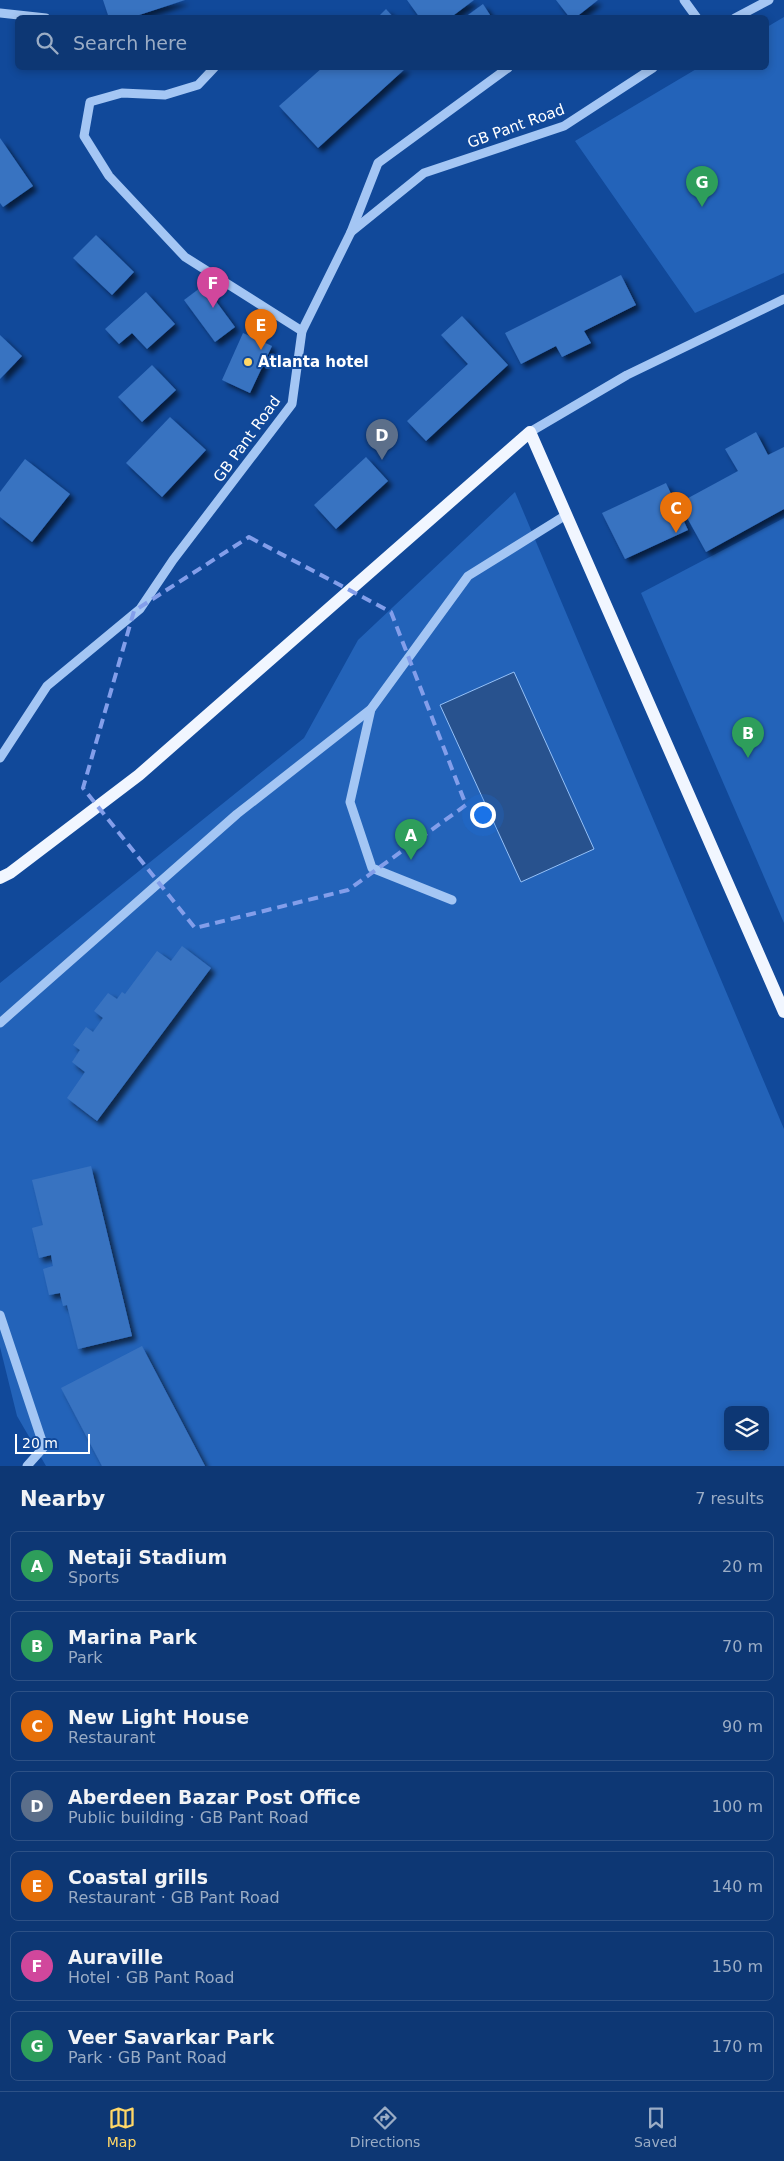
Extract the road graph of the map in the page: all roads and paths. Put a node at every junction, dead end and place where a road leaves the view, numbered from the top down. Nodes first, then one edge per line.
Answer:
1 (684, 0) edge
2 (769, 0) edge
3 (0, 14) edge
4 (15, 15) edge
5 (695, 15) edge
6 (741, 15) edge
7 (212, 70) edge
8 (505, 70) edge
9 (650, 70) edge
10 (351, 232) junction
11 (784, 299) edge
12 (302, 331) junction
13 (530, 432) junction
14 (566, 515) junction
15 (371, 709) junction
16 (0, 758) edge
17 (0, 878) edge
18 (452, 900) dead end
19 (784, 1012) edge
20 (0, 1023) edge
21 (0, 1315) edge
22 (27, 1466) edge

1 - 5 street
2 - 6 street
3 - 4 street
7 - 12 street
8 - 10 street
9 - 10 street, GB Pant Road
10 - 12 street, GB Pant Road
11 - 13 street
12 - 16 street, GB Pant Road
13 - 14 main road
13 - 17 main road
14 - 15 street
14 - 19 main road
15 - 18 street
15 - 20 street
21 - 22 street

